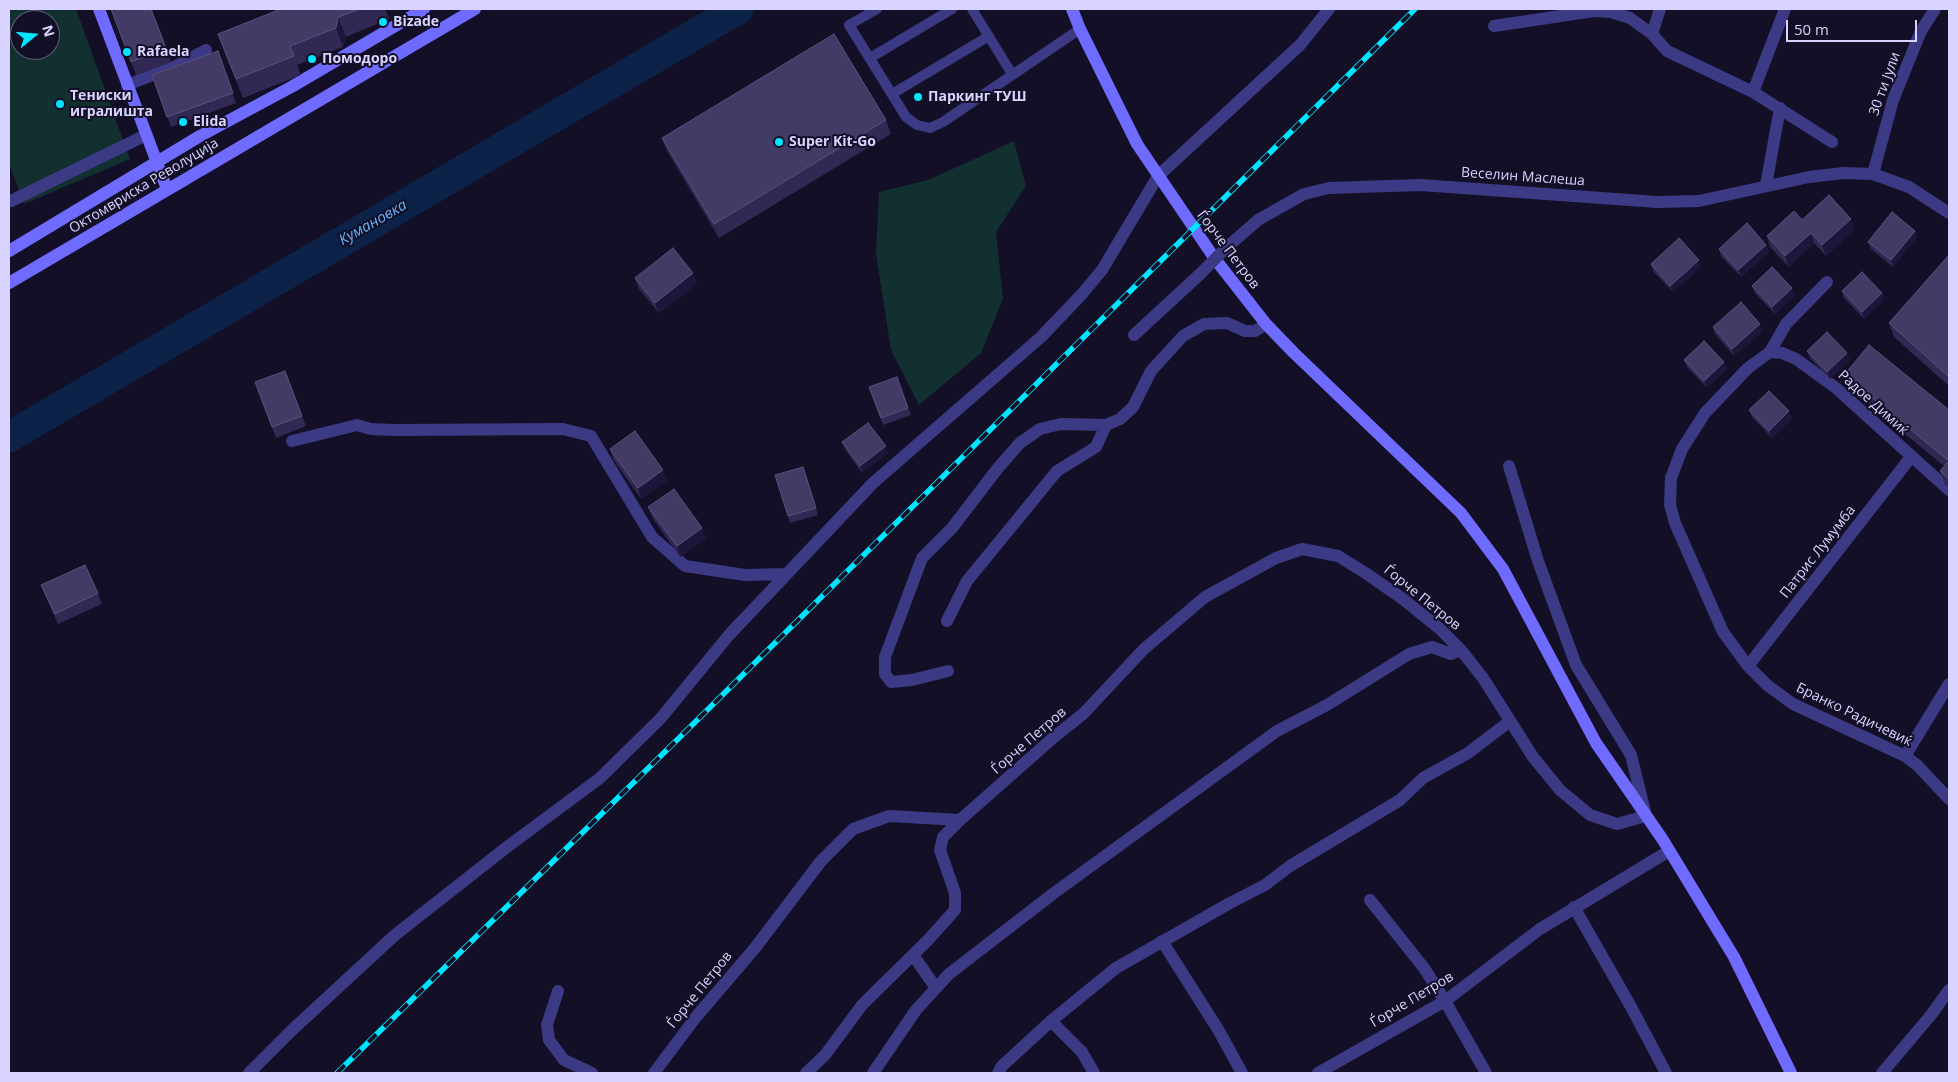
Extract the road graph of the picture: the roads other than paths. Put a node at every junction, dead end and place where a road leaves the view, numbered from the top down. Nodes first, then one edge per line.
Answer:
1 (98, 9) edge
2 (424, 9) edge
3 (475, 9) edge
4 (877, 9) edge
5 (952, 9) edge
6 (972, 9) edge
7 (1072, 9) edge
8 (1329, 9) edge
9 (1660, 9) edge
10 (1785, 9) edge
11 (1935, 9) edge
12 (1494, 26) dead end
13 (1080, 29) junction
14 (1652, 34) junction
15 (989, 36) junction
16 (206, 50) dead end
17 (870, 58) junction
18 (1012, 74) junction
19 (127, 85) junction
20 (1753, 92) junction
21 (892, 94) junction
22 (1780, 108) junction
23 (146, 135) junction
24 (1832, 142) dead end
25 (156, 164) junction
26 (1873, 174) junction
27 (1158, 176) junction
28 (1766, 185) junction
29 (167, 189) junction
30 (10, 199) edge
31 (1949, 213) edge
32 (9, 251) edge
33 (1827, 282) dead end
34 (9, 283) edge
35 (1266, 324) junction
36 (1134, 335) dead end
37 (1770, 352) junction
38 (1106, 425) junction
39 (292, 441) dead end
40 (1911, 457) junction
41 (1510, 466) dead end
42 (1949, 490) edge
43 (786, 574) junction
44 (948, 621) dead end
45 (1462, 650) junction
46 (1748, 666) junction
47 (948, 671) dead end
48 (1949, 684) edge
49 (1510, 721) junction
50 (1905, 756) junction
51 (1949, 799) edge
52 (1646, 816) junction
53 (960, 820) junction
54 (1669, 851) junction
55 (1370, 900) dead end
56 (1574, 907) junction
57 (1162, 941) junction
58 (913, 955) junction
59 (936, 988) junction
60 (1949, 990) edge
61 (558, 991) dead end
62 (1445, 1000) junction
63 (1050, 1021) junction
64 (249, 1073) edge
65 (592, 1073) edge
66 (654, 1073) edge
67 (806, 1073) edge
68 (873, 1073) edge
69 (998, 1073) edge
70 (1094, 1073) edge
71 (1242, 1073) edge
72 (1318, 1073) edge
73 (1486, 1073) edge
74 (1666, 1073) edge
75 (1791, 1073) edge
76 (1882, 1073) edge

1 - 19 street
2 - 25 street, Октомвриска Револуција
3 - 29 street, Октомвриска Револуција
4 - 17 lane
5 - 17 lane
6 - 15 lane
7 - 13 street, Ѓорче Петров
8 - 27 street
9 - 14 street
10 - 20 street
11 - 26 street, 30 ти Јули
12 - 14 street
13 - 18 lane
13 - 27 street, Ѓорче Петров
14 - 20 street
15 - 18 lane
15 - 21 lane
16 - 19 street
17 - 21 lane
18 - 21 lane
19 - 23 street
20 - 22 street
22 - 24 street
22 - 28 street
23 - 25 street
23 - 30 street
25 - 29 street
25 - 32 street, Октомвриска Револуција
26 - 28 street, Веселин Маслеша
26 - 31 street, Веселин Маслеша
27 - 35 street, Ѓорче Петров
27 - 43 street
28 - 36 street, Веселин Маслеша, bridge
29 - 34 street, Октомвриска Револуција
33 - 37 street
35 - 38 street
35 - 52 street, Ѓорче Петров
37 - 40 street, Радое Димиќ
37 - 46 street, Бранко Радичевиќ
38 - 44 street
38 - 47 street
39 - 43 street
40 - 42 street, Радое Димиќ
40 - 46 street, Патрис Лумумба
41 - 52 street
43 - 64 street
45 - 49 street, Ѓорче Петров
45 - 53 street, Ѓорче Петров
45 - 59 street, Ѓорче Петров
46 - 50 street, Бранко Радичевиќ
48 - 50 street
49 - 52 street, Ѓорче Петров
49 - 57 street
50 - 51 street, Бранко Радичевиќ
52 - 54 street, Ѓорче Петров
53 - 58 street
53 - 66 street, Ѓорче Петров
54 - 56 street, Ѓорче Петров
54 - 75 street, Ѓорче Петров
55 - 62 street
56 - 62 street, Ѓорче Петров
56 - 74 street
57 - 63 street
57 - 71 street
58 - 59 street
58 - 67 street
59 - 68 street, Ѓорче Петров
60 - 76 street
61 - 65 street
62 - 72 street, Ѓорче Петров
62 - 73 street
63 - 69 street
63 - 70 street

